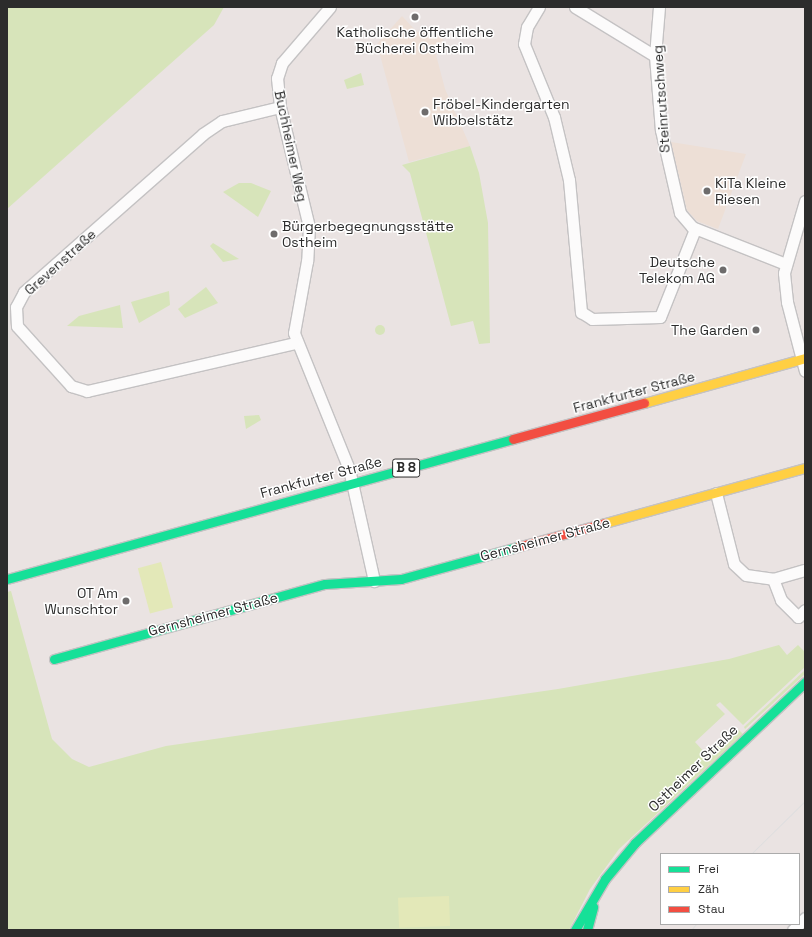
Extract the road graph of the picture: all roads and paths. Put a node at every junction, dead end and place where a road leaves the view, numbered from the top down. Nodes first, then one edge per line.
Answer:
1 (330, 7) edge
2 (539, 7) edge
3 (575, 7) edge
4 (659, 7) edge
5 (655, 56) junction
6 (280, 107) junction
7 (805, 201) edge
8 (696, 229) junction
9 (786, 264) junction
10 (295, 343) junction
11 (803, 358) edge
12 (805, 371) edge
13 (805, 468) edge
14 (351, 483) junction
15 (716, 493) junction
16 (805, 570) edge
17 (7, 579) edge
18 (773, 579) junction
19 (374, 581) junction
20 (805, 610) edge
21 (54, 659) dead end
22 (805, 682) edge
23 (605, 879) junction
24 (575, 930) edge
25 (587, 930) edge

1 - 6 street, Buchheimer Weg
2 - 8 street
3 - 5 street
4 - 5 street, Steinrutschweg
5 - 8 street, Steinrutschweg
6 - 10 street, Buchheimer Weg
6 - 10 street, Grevenstraße
7 - 9 street
8 - 9 street, Steinrutschweg
9 - 11 street
10 - 14 street, Buchheimer Weg
11 - 12 street
11 - 14 main road, Frankfurter Straße / B 8
13 - 15 main road, Gernsheimer Straße
14 - 17 main road, Frankfurter Straße / B 8
14 - 19 street
15 - 18 street
15 - 19 main road, Gernsheimer Straße
16 - 18 street
18 - 20 street
19 - 21 main road, Gernsheimer Straße
22 - 23 main road, Ostheimer Straße
23 - 24 main road, Ostheimer Straße
23 - 25 main road, Ostheimer Straße

